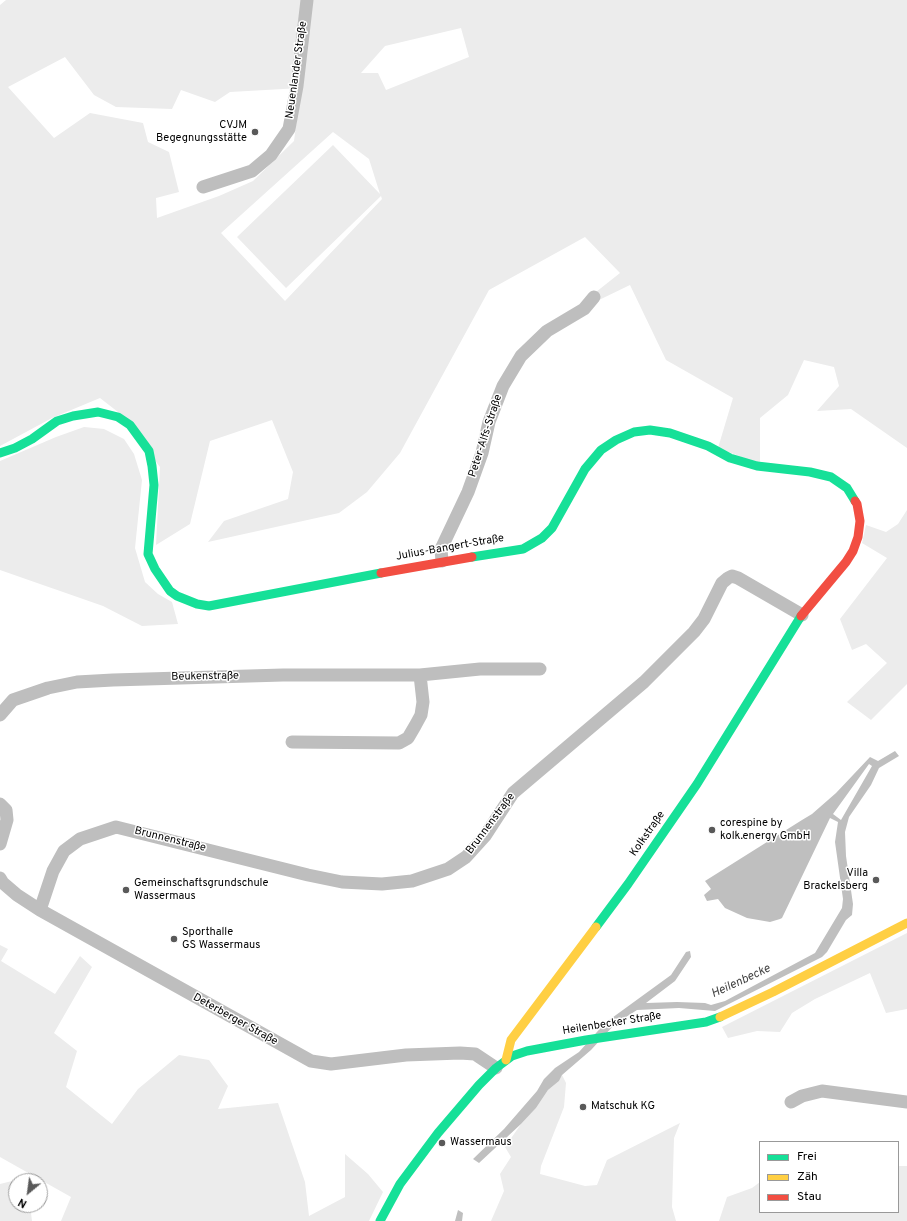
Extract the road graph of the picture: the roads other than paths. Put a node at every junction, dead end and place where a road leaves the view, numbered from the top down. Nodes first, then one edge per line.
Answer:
1 (307, 0) edge
2 (203, 188) dead end
3 (594, 297) dead end
4 (0, 453) edge
5 (442, 561) junction
6 (802, 615) junction
7 (540, 669) dead end
8 (420, 675) junction
9 (0, 715) edge
10 (292, 742) dead end
11 (1, 802) edge
12 (0, 844) edge
13 (0, 878) edge
14 (40, 910) junction
15 (907, 923) edge
16 (501, 1064) junction
17 (791, 1102) dead end
18 (907, 1102) edge
19 (380, 1221) edge

1 - 2 street, Neuenlander Straße
3 - 5 street, Peter-Alfs-Straße
4 - 5 street, Julius-Bangert-Straße
5 - 6 street, Julius-Bangert-Straße
6 - 14 street, Brunnenstraße
6 - 16 street, Kolkstraße
7 - 8 street, Beukenstraße
8 - 9 street, Beukenstraße
8 - 10 street
11 - 12 street
13 - 14 street, Deterberger Straße
14 - 16 street, Deterberger Straße
15 - 16 street, Heilenbecker Straße
16 - 19 street, Heilenbecker Straße
17 - 18 street

